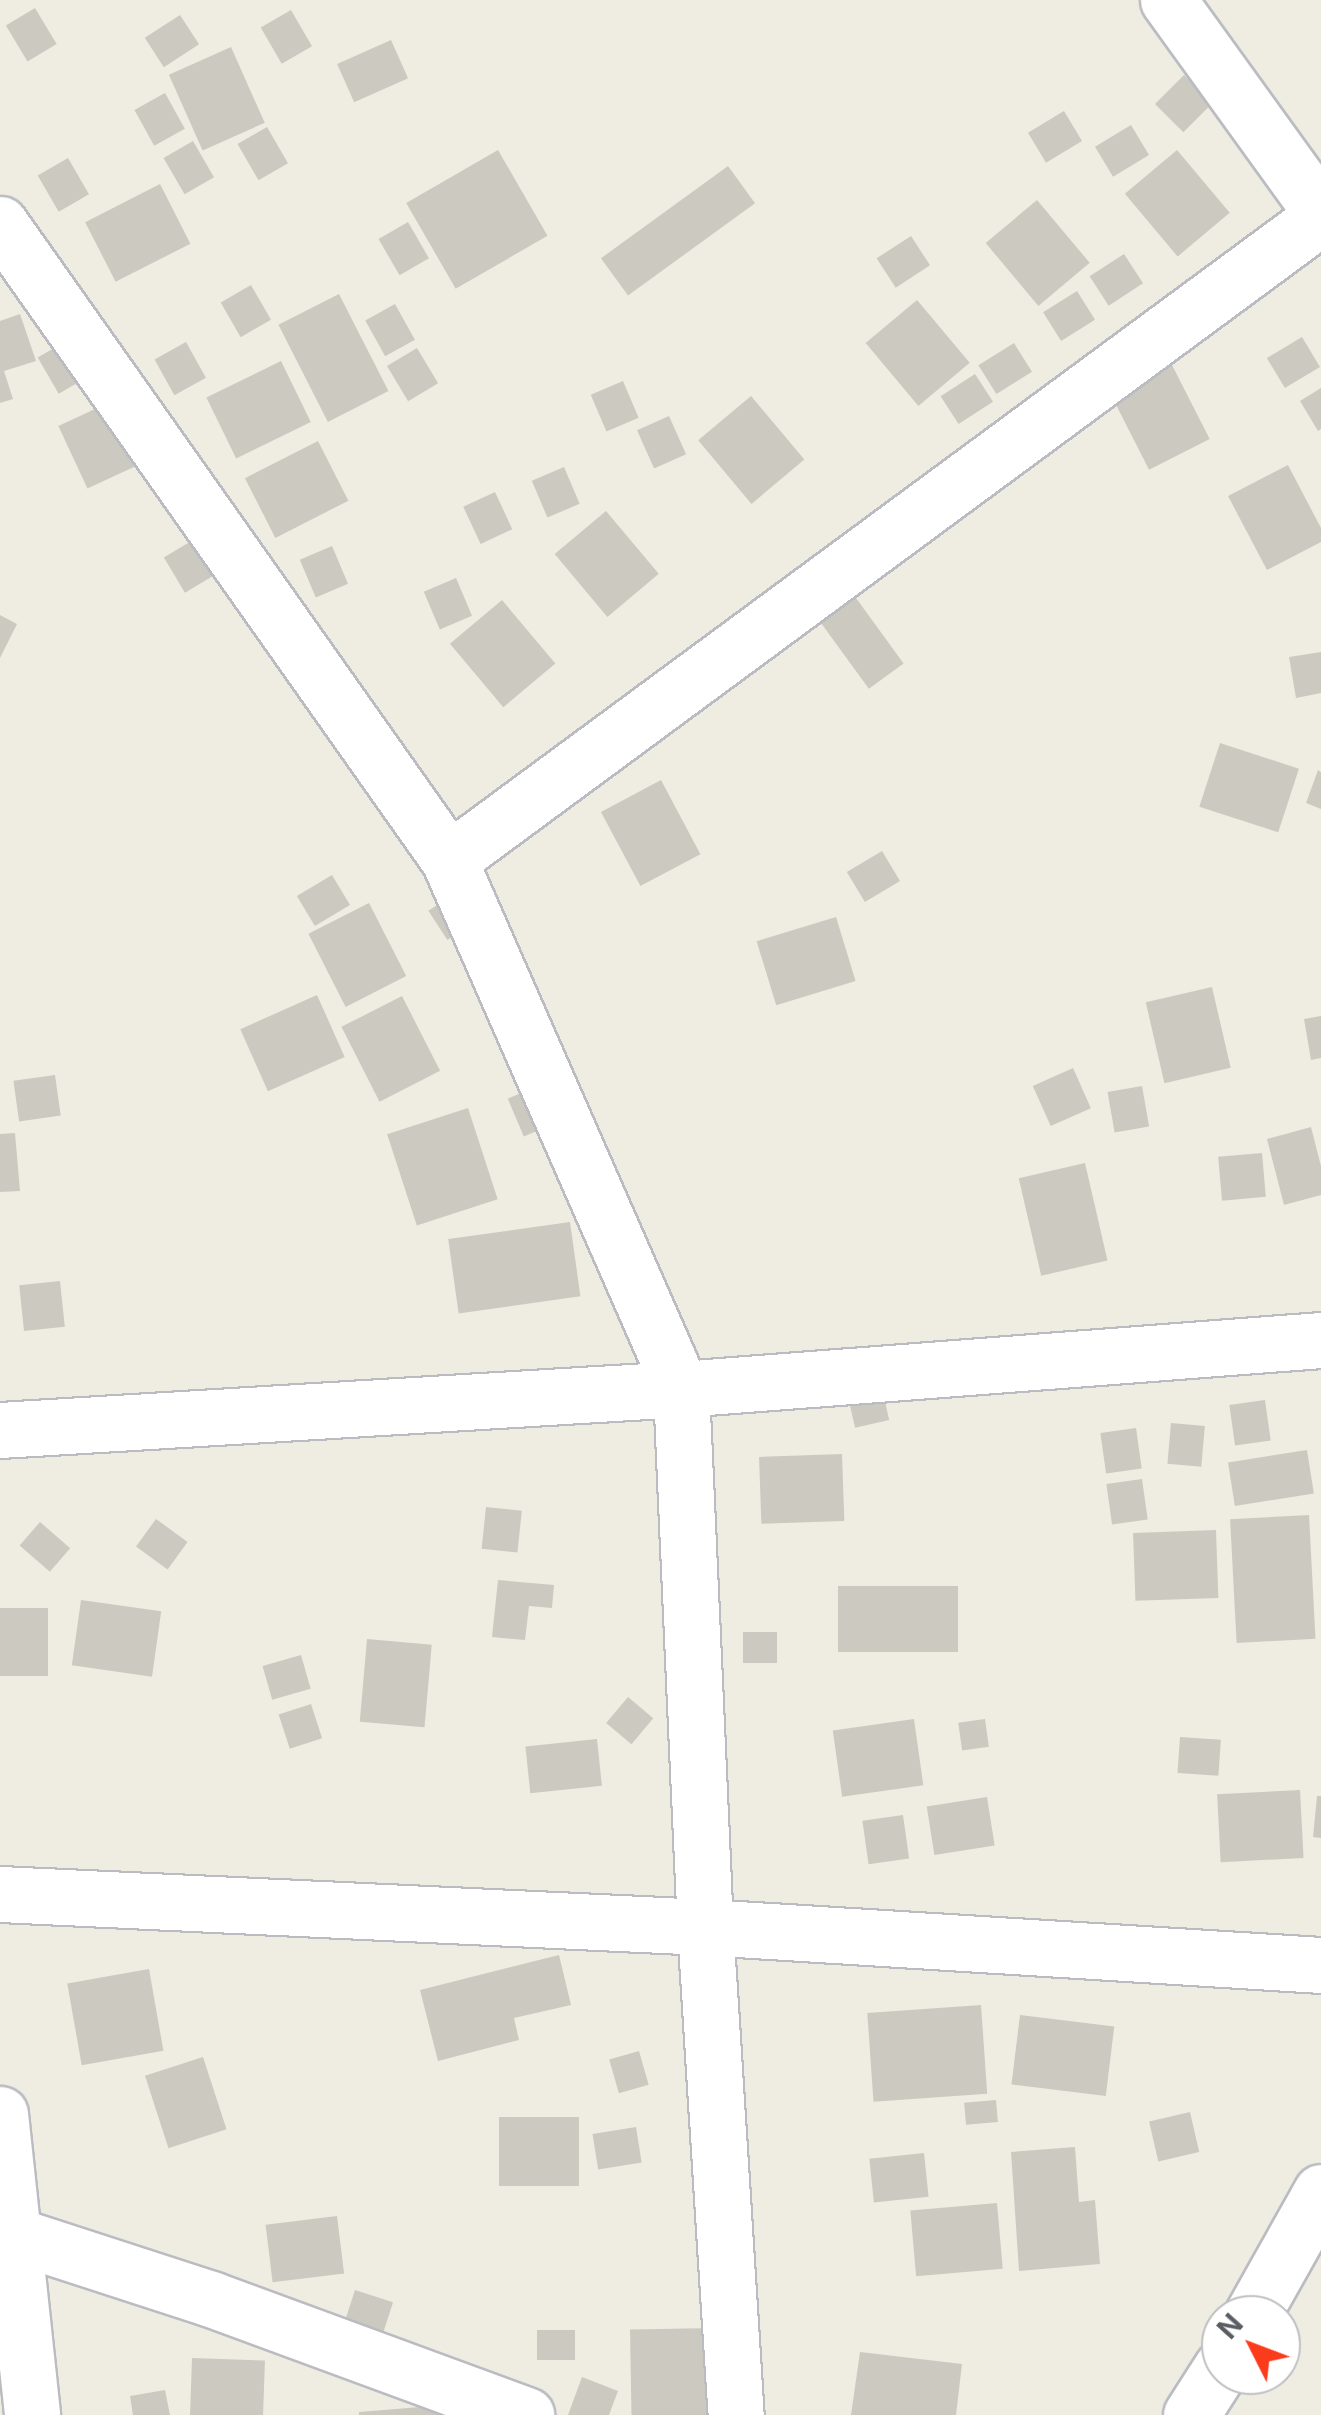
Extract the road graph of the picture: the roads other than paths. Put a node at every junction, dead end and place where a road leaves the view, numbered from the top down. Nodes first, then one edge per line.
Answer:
1 (1168, 0) edge
2 (1321, 215) edge
3 (0, 224) edge
4 (449, 860) junction
5 (1321, 1340) edge
6 (681, 1389) junction
7 (0, 1430) edge
8 (0, 1894) edge
9 (705, 1927) junction
10 (1321, 1965) edge
11 (0, 2114) edge
12 (4, 2176) edge
13 (1321, 2192) edge
14 (11, 2234) junction
15 (1263, 2295) edge
16 (32, 2415) edge
17 (526, 2415) edge
18 (736, 2415) edge

1 - 2 street
2 - 4 street
3 - 4 street
4 - 6 street
5 - 6 street
6 - 7 street
6 - 9 street
8 - 9 street
9 - 10 street
9 - 18 street
11 - 12 street
12 - 14 street
13 - 15 street
14 - 16 street
14 - 17 street

